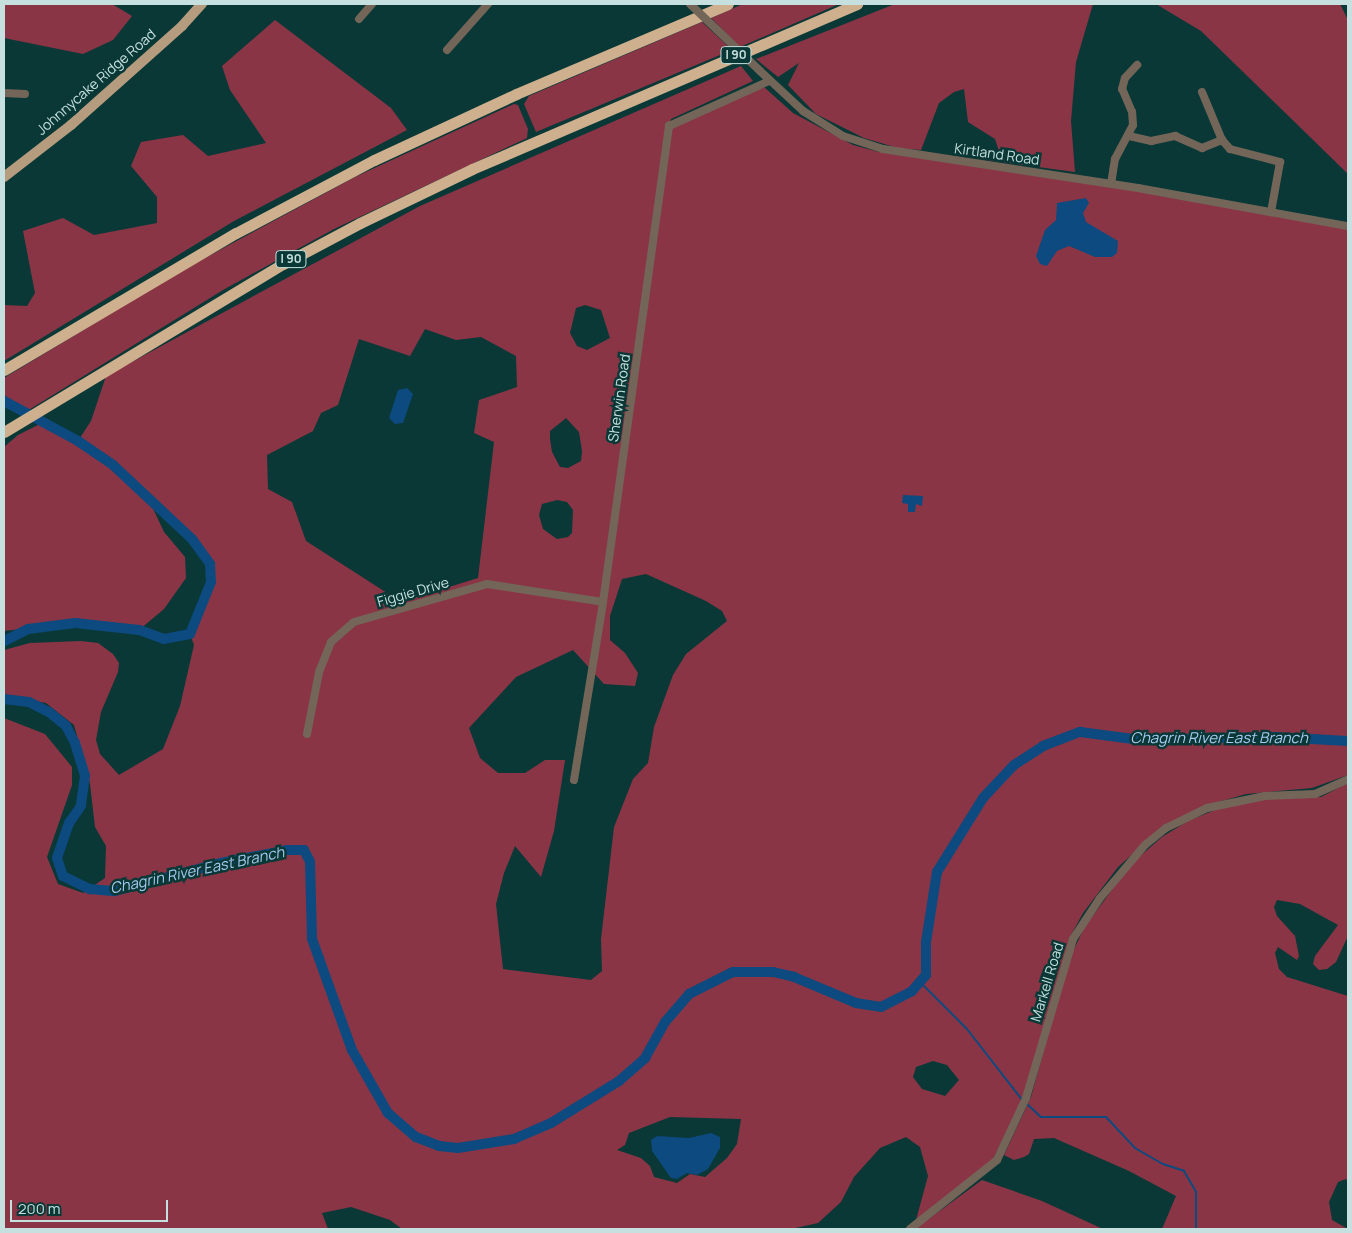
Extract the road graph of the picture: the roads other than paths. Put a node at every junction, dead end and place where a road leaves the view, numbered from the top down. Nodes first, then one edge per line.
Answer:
1 (202, 4) edge
2 (372, 4) edge
3 (488, 4) edge
4 (690, 4) edge
5 (728, 4) edge
6 (857, 4) edge
7 (359, 19) dead end
8 (447, 50) dead end
9 (1137, 65) dead end
10 (769, 81) junction
11 (1202, 92) dead end
12 (4, 93) edge
13 (25, 94) dead end
14 (1129, 136) junction
15 (1222, 140) junction
16 (4, 177) edge
17 (1111, 184) junction
18 (1271, 212) junction
19 (1348, 226) edge
20 (7, 368) edge
21 (4, 432) edge
22 (603, 602) junction
23 (307, 734) dead end
24 (1348, 779) edge
25 (574, 780) dead end
26 (910, 1229) edge

1 - 16 main road, Johnnycake Ridge Road
2 - 7 street
3 - 8 street
4 - 10 street, Kirtland Road, bridge
5 - 20 highway
6 - 21 highway, I 90
9 - 14 street
10 - 17 street, Kirtland Road
10 - 22 street, Sherwin Road
11 - 15 street
12 - 13 street
14 - 15 street
14 - 17 street
15 - 18 street
17 - 18 street, Kirtland Road
18 - 19 street, Kirtland Road
22 - 23 street, Figgie Drive
22 - 25 street, Sherwin Road
24 - 26 street, Markell Road

